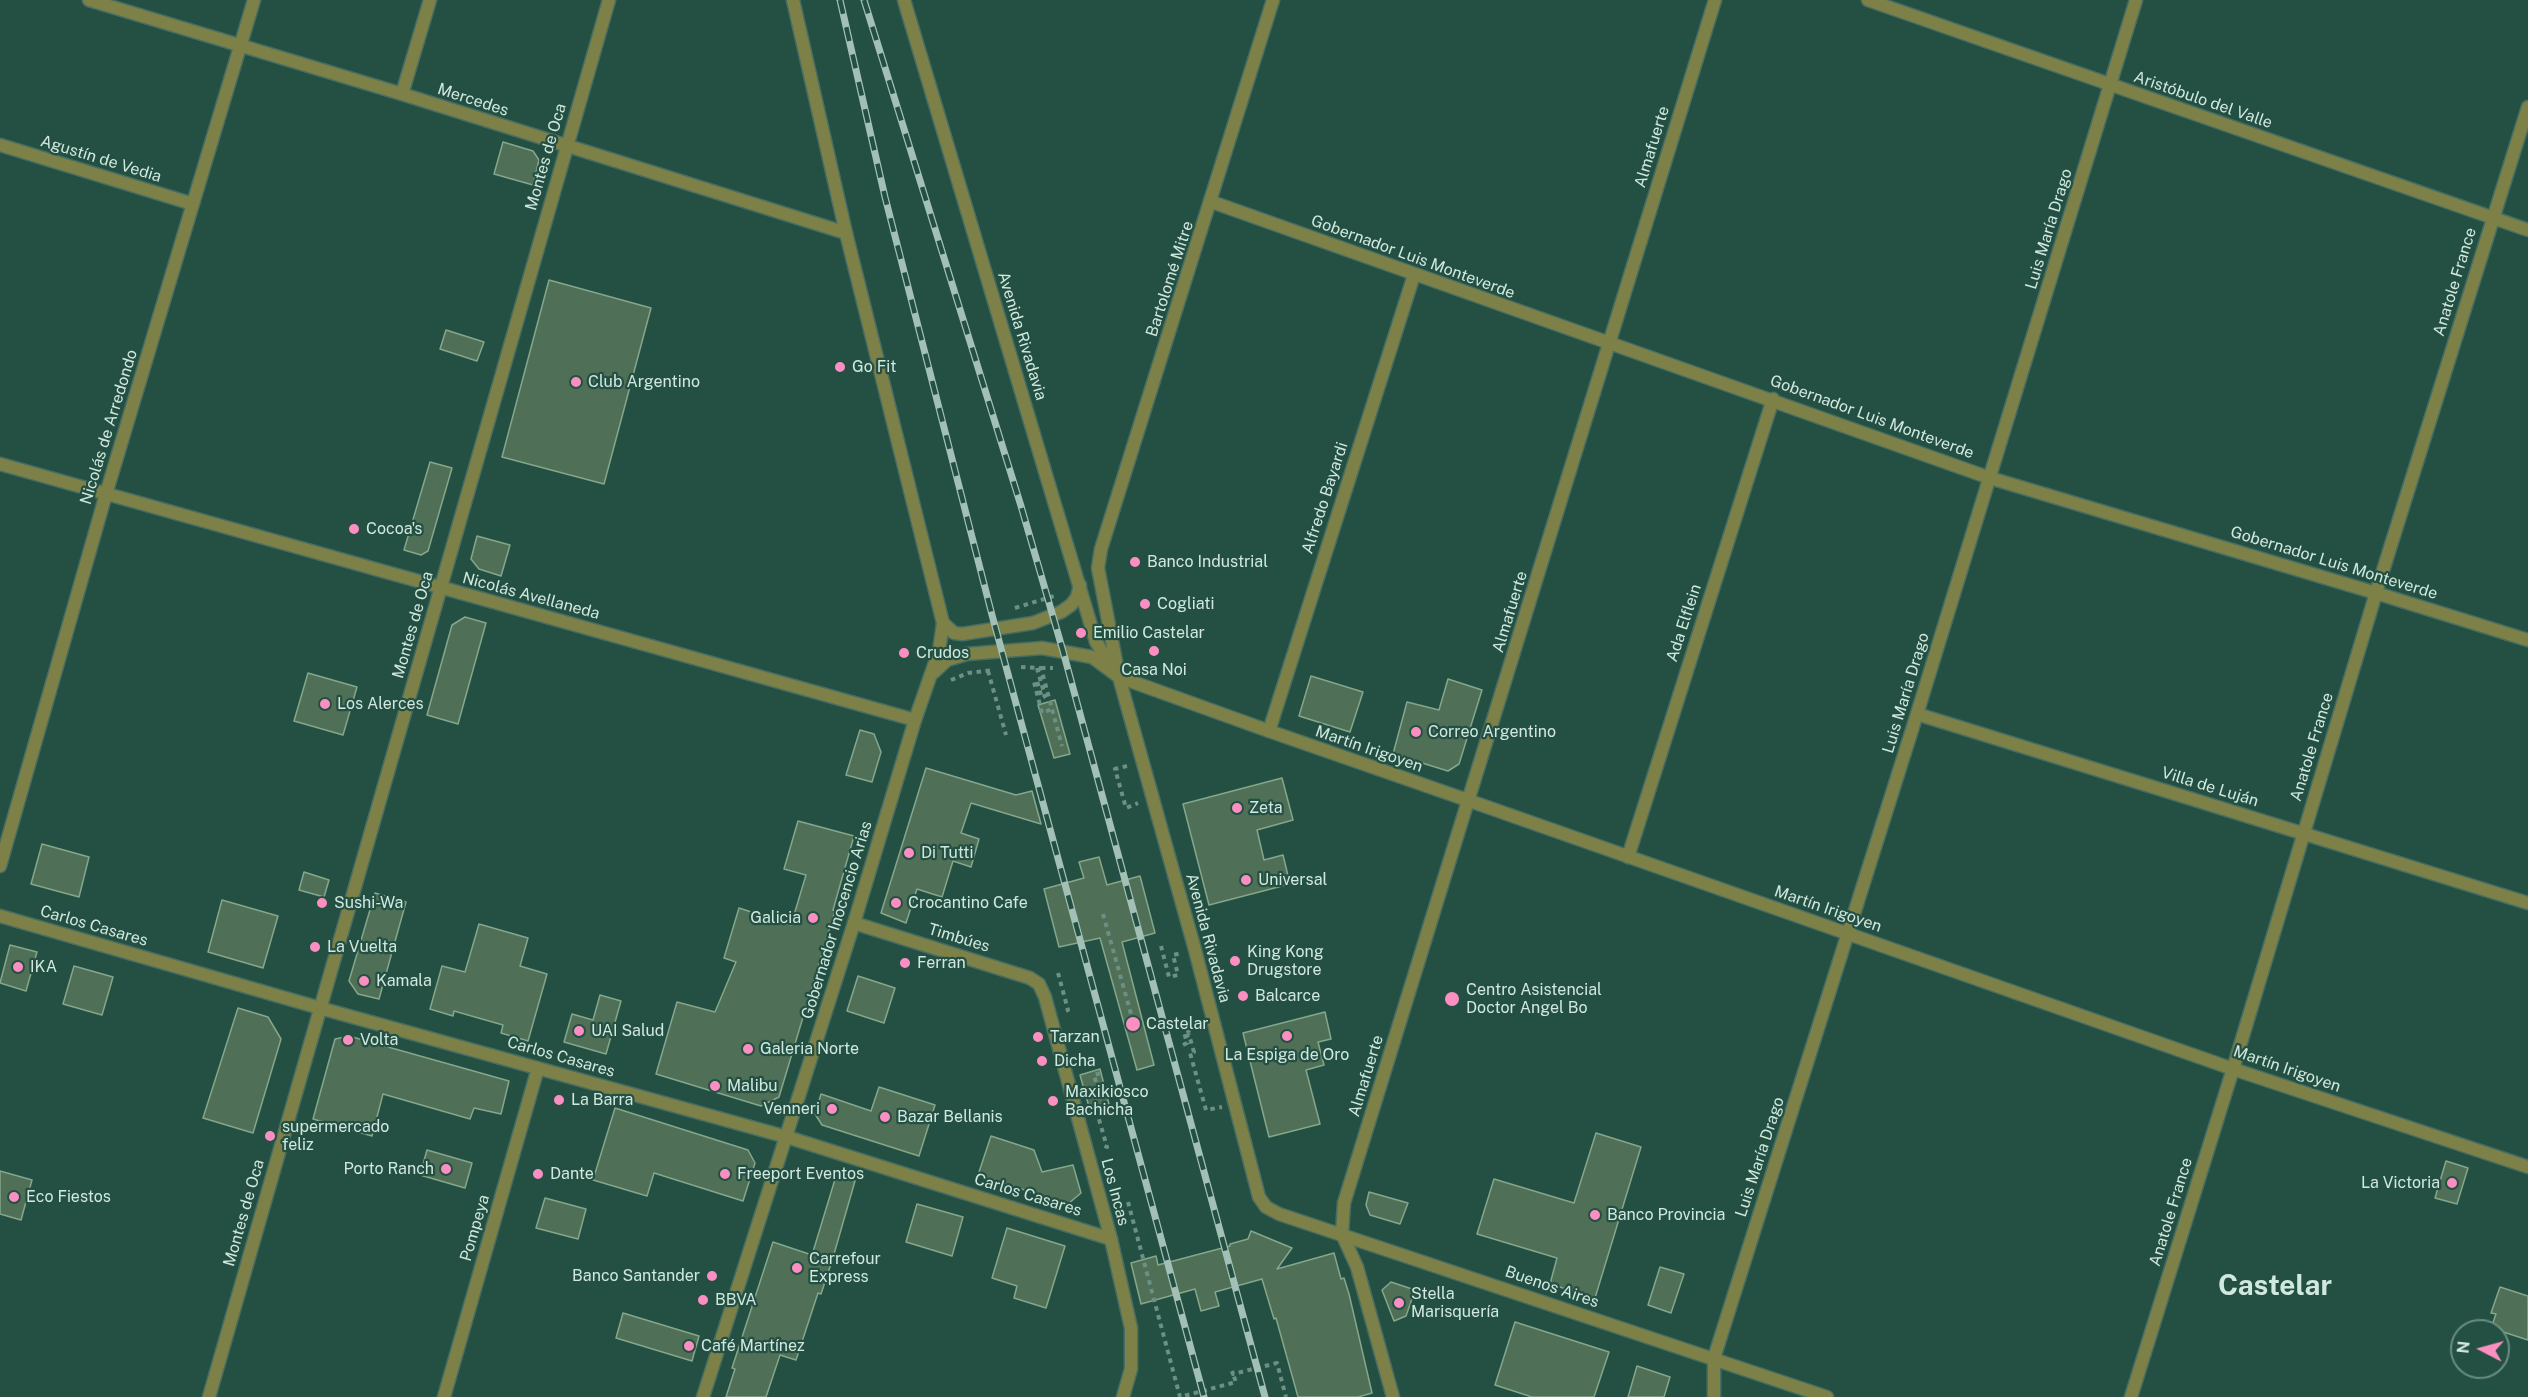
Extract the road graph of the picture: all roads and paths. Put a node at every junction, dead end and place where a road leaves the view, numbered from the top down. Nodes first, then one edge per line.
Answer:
1 (89, 0) edge
2 (254, 0) edge
3 (430, 0) edge
4 (609, 0) edge
5 (793, 0) edge
6 (904, 0) edge
7 (1273, 0) edge
8 (1715, 0) edge
9 (1868, 0) edge
10 (2136, 0) edge
11 (240, 46) junction
12 (2110, 85) junction
13 (402, 94) junction
14 (2528, 107) edge
15 (0, 145) edge
16 (567, 147) junction
17 (1212, 202) junction
18 (193, 204) junction
19 (2493, 218) junction
20 (2528, 230) edge
21 (846, 233) junction
22 (1414, 275) junction
23 (1608, 343) junction
24 (1773, 399) junction
25 (0, 464) edge
26 (1990, 478) junction
27 (106, 494) junction
28 (1098, 568) joint
29 (1079, 581) junction
30 (440, 588) junction
31 (2376, 592) junction
32 (1005, 612) dead end
33 (943, 623) junction
34 (2528, 640) edge
35 (1013, 667) dead end
36 (1039, 668) junction
37 (1057, 668) dead end
38 (998, 669) dead end
39 (988, 671) junction
40 (1119, 677) junction
41 (928, 682) junction
42 (1052, 710) junction
43 (1917, 714) junction
44 (915, 720) junction
45 (1269, 731) junction
46 (1006, 735) dead end
47 (1062, 746) dead end
48 (1127, 766) dead end
49 (1470, 801) junction
50 (1126, 808) dead end
51 (2303, 833) junction
52 (1628, 857) junction
53 (0, 866) edge
54 (2528, 903) edge
55 (1103, 914) dead end
56 (0, 916) edge
57 (854, 923) junction
58 (1848, 934) junction
59 (1161, 946) dead end
60 (1195, 950) junction
61 (1059, 972) dead end
62 (1045, 997) joint
63 (320, 1008) junction
64 (1068, 1010) dead end
65 (1131, 1014) dead end
66 (1189, 1031) dead end
67 (1185, 1037) junction
68 (1183, 1045) dead end
69 (538, 1068) junction
70 (2233, 1069) junction
71 (1101, 1073) dead end
72 (1206, 1110) dead end
73 (787, 1137) junction
74 (1103, 1147) dead end
75 (2528, 1167) edge
76 (1128, 1202) dead end
77 (1266, 1207) joint
78 (1342, 1233) junction
79 (1111, 1239) junction
80 (1714, 1358) junction
81 (209, 1397) edge
82 (444, 1397) edge
83 (703, 1397) edge
84 (1123, 1397) edge
85 (1286, 1397) edge
86 (1393, 1397) edge
87 (1714, 1397) edge
88 (1827, 1397) edge
89 (2131, 1397) edge

1 - 11 street, Mercedes
2 - 11 street, Nicolás de Arredondo
3 - 13 street
4 - 16 street, Montes de Oca
5 - 21 street
6 - 29 street, Avenida Rivadavia
7 - 17 street, Bartolomé Mitre
8 - 23 street, Almafuerte
9 - 12 street, Aristóbulo del Valle
10 - 12 street, Luis María Drago
11 - 13 street, Mercedes
11 - 18 street, Nicolás de Arredondo
12 - 19 street, Aristóbulo del Valle
12 - 26 street, Luis María Drago
13 - 16 street, Mercedes
14 - 19 street, Anatole France
15 - 18 street, Agustín de Vedia
16 - 21 street, Mercedes
16 - 30 street, Montes de Oca
17 - 22 street, Gobernador Luis Monteverde
17 - 28 street, Bartolomé Mitre
18 - 27 street, Nicolás de Arredondo
19 - 20 street, Aristóbulo del Valle
19 - 31 street, Anatole France
21 - 33 street
22 - 23 street, Gobernador Luis Monteverde
22 - 45 street, Alfredo Bayardi
23 - 24 street, Gobernador Luis Monteverde
23 - 49 street, Almafuerte
24 - 26 street, Gobernador Luis Monteverde
24 - 52 street, Ada Elflein
25 - 27 street, Nicolás Avellaneda
26 - 31 street, Gobernador Luis Monteverde
26 - 43 street, Luis María Drago
27 - 30 street, Nicolás Avellaneda
27 - 53 street, Nicolás de Arredondo
28 - 40 street, Avenida Rivadavia
29 - 32 path
29 - 33 street
29 - 40 street, Avenida Rivadavia
30 - 44 street, Nicolás Avellaneda
30 - 63 street, Montes de Oca
31 - 34 street, Gobernador Luis Monteverde
31 - 51 street, Anatole France
33 - 41 street, Gobernador Inocencio Arias
35 - 36 path
36 - 37 path
36 - 42 path
36 - 42 path
38 - 39 path
39 - 41 path
39 - 46 path
40 - 41 street, Martín Irigoyen
40 - 45 street, Martín Irigoyen
40 - 60 street, Avenida Rivadavia
41 - 44 street, Gobernador Inocencio Arias
42 - 47 path
43 - 51 street, Villa de Luján
43 - 58 street, Luis María Drago
44 - 57 street, Gobernador Inocencio Arias
45 - 49 street, Martín Irigoyen
48 - 50 path
49 - 52 street, Martín Irigoyen
49 - 78 street, Almafuerte
51 - 54 street, Villa de Luján
51 - 70 street, Anatole France
52 - 58 street, Martín Irigoyen
55 - 65 path
56 - 63 street, Carlos Casares
57 - 62 street, Timbúes
57 - 73 street, Gobernador Inocencio Arias
58 - 70 street, Martín Irigoyen
58 - 80 street, Luis María Drago
59 - 60 path
60 - 77 street, Avenida Rivadavia
61 - 64 path
62 - 79 street, Los Incas
63 - 69 street, Carlos Casares
63 - 81 street, Montes de Oca
66 - 67 path
67 - 68 path
67 - 72 path
69 - 73 street, Carlos Casares
69 - 82 street, Pompeya
70 - 75 street, Martín Irigoyen
70 - 89 street, Anatole France
71 - 74 path
73 - 79 street, Carlos Casares
73 - 83 street, Gobernador Inocencio Arias
76 - 85 path
77 - 78 street, Buenos Aires
78 - 80 street, Buenos Aires
78 - 86 street
79 - 84 street, Los Incas
80 - 87 street, Luis María Drago
80 - 88 street, Buenos Aires

